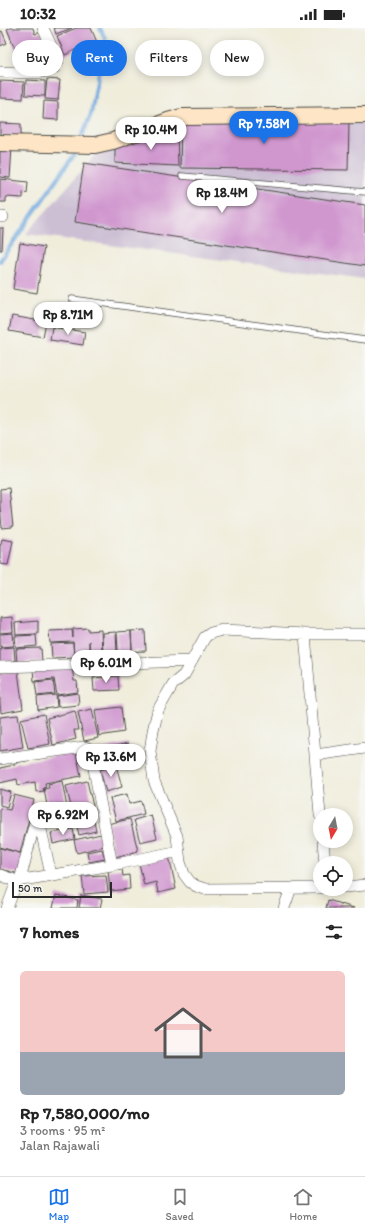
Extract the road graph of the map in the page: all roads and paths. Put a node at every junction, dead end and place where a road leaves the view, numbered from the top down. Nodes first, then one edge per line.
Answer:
1 (43, 28) edge
2 (0, 72) edge
3 (365, 115) edge
4 (0, 143) edge
5 (182, 176) dead end
6 (365, 192) edge
7 (72, 299) dead end
8 (365, 340) edge
9 (305, 634) junction
10 (365, 634) edge
11 (192, 661) junction
12 (0, 667) edge
13 (365, 748) edge
14 (315, 755) junction
15 (0, 759) edge
16 (319, 808) edge
17 (179, 850) junction
18 (112, 865) junction
19 (0, 875) edge
20 (51, 875) junction
21 (18, 880) junction
22 (365, 885) edge
23 (353, 886) edge
24 (291, 888) junction
25 (313, 888) edge
26 (7, 908) edge
27 (284, 908) edge

1 - 2 street
3 - 4 street
5 - 6 lane
7 - 8 lane
9 - 10 street
9 - 11 street
9 - 14 street
11 - 12 street
11 - 17 street
13 - 14 street
14 - 16 street
15 - 18 street
17 - 18 street
17 - 24 street
18 - 20 street
19 - 21 street
20 - 21 street
20 - 21 street
21 - 26 street
22 - 23 street
24 - 25 street
24 - 27 street

